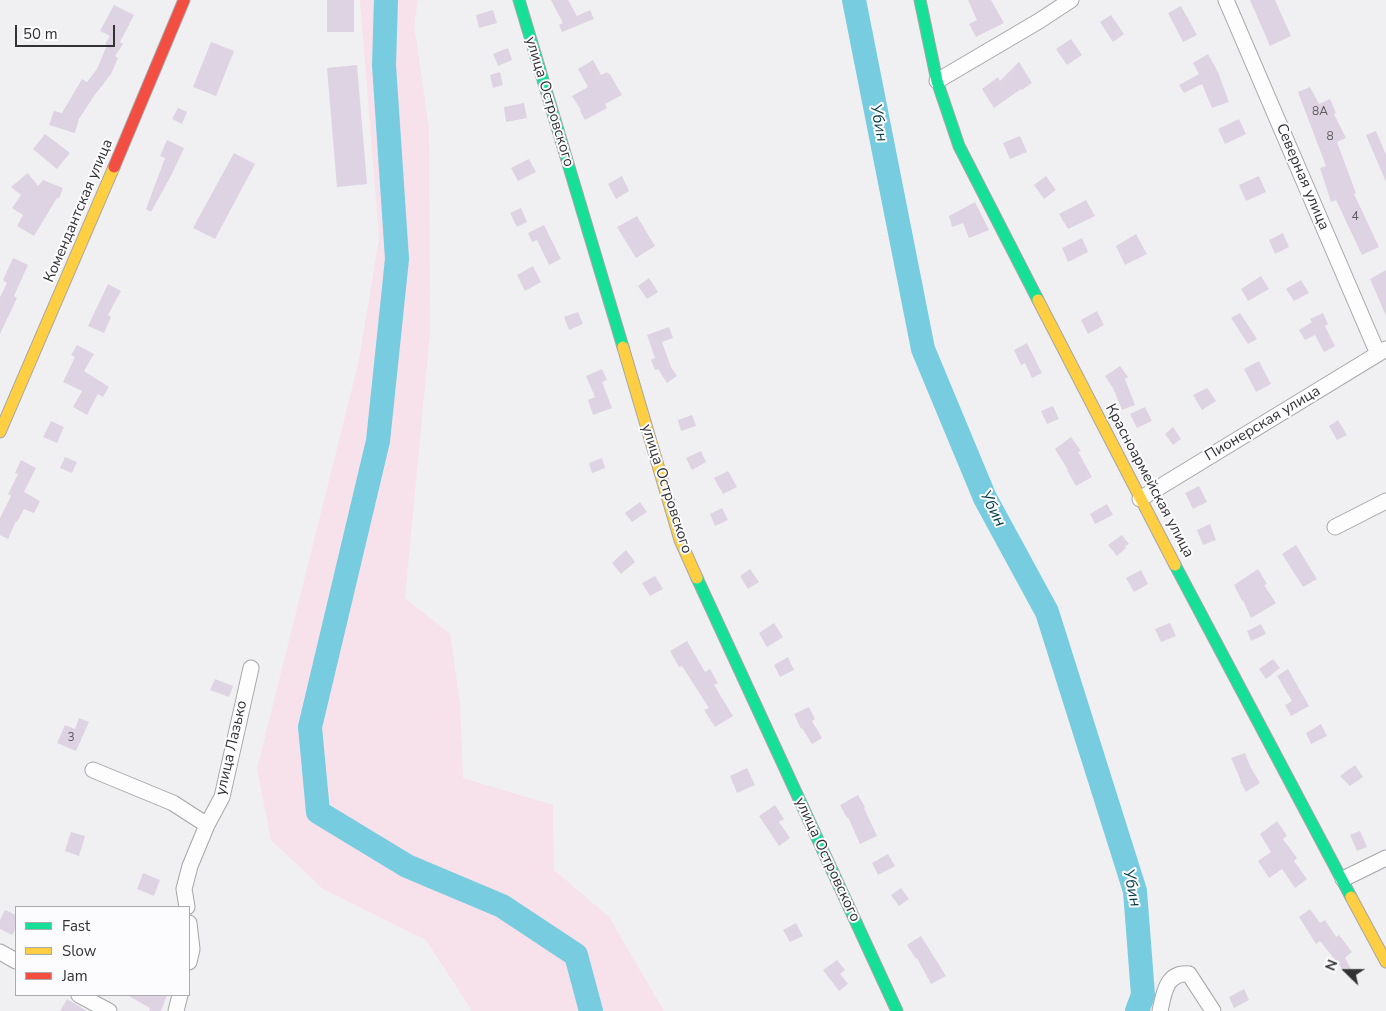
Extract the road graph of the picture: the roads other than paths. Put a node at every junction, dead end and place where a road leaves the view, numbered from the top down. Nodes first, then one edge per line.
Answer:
1 (184, 0) edge
2 (518, 0) edge
3 (920, 0) edge
4 (1071, 0) edge
5 (1226, 0) edge
6 (937, 81) junction
7 (1382, 352) edge
8 (0, 432) edge
9 (1140, 499) junction
10 (1386, 501) edge
11 (1335, 527) dead end
12 (251, 668) dead end
13 (93, 770) dead end
14 (207, 825) junction
15 (1386, 858) edge
16 (1343, 880) junction
17 (187, 906) edge
18 (190, 932) edge
19 (0, 952) edge
20 (190, 958) edge
21 (15, 960) edge
22 (1386, 962) edge
23 (81, 996) edge
24 (180, 996) edge
25 (109, 1011) edge
26 (176, 1011) edge
27 (897, 1011) edge
28 (1160, 1011) edge
29 (1213, 1011) edge

1 - 8 street, Комендантская улица
2 - 27 street, улица Островского
3 - 6 street, Красноармейская улица
4 - 6 street
5 - 7 street, Северная улица
6 - 9 street, Красноармейская улица
7 - 9 street, Пионерская улица
9 - 16 street, Красноармейская улица
10 - 11 street
12 - 14 street, улица Лазько
13 - 14 street
14 - 17 street, улица Лазько
15 - 16 street
16 - 22 street, Красноармейская улица
18 - 20 street
19 - 21 street
23 - 25 street
24 - 26 street
28 - 29 street

